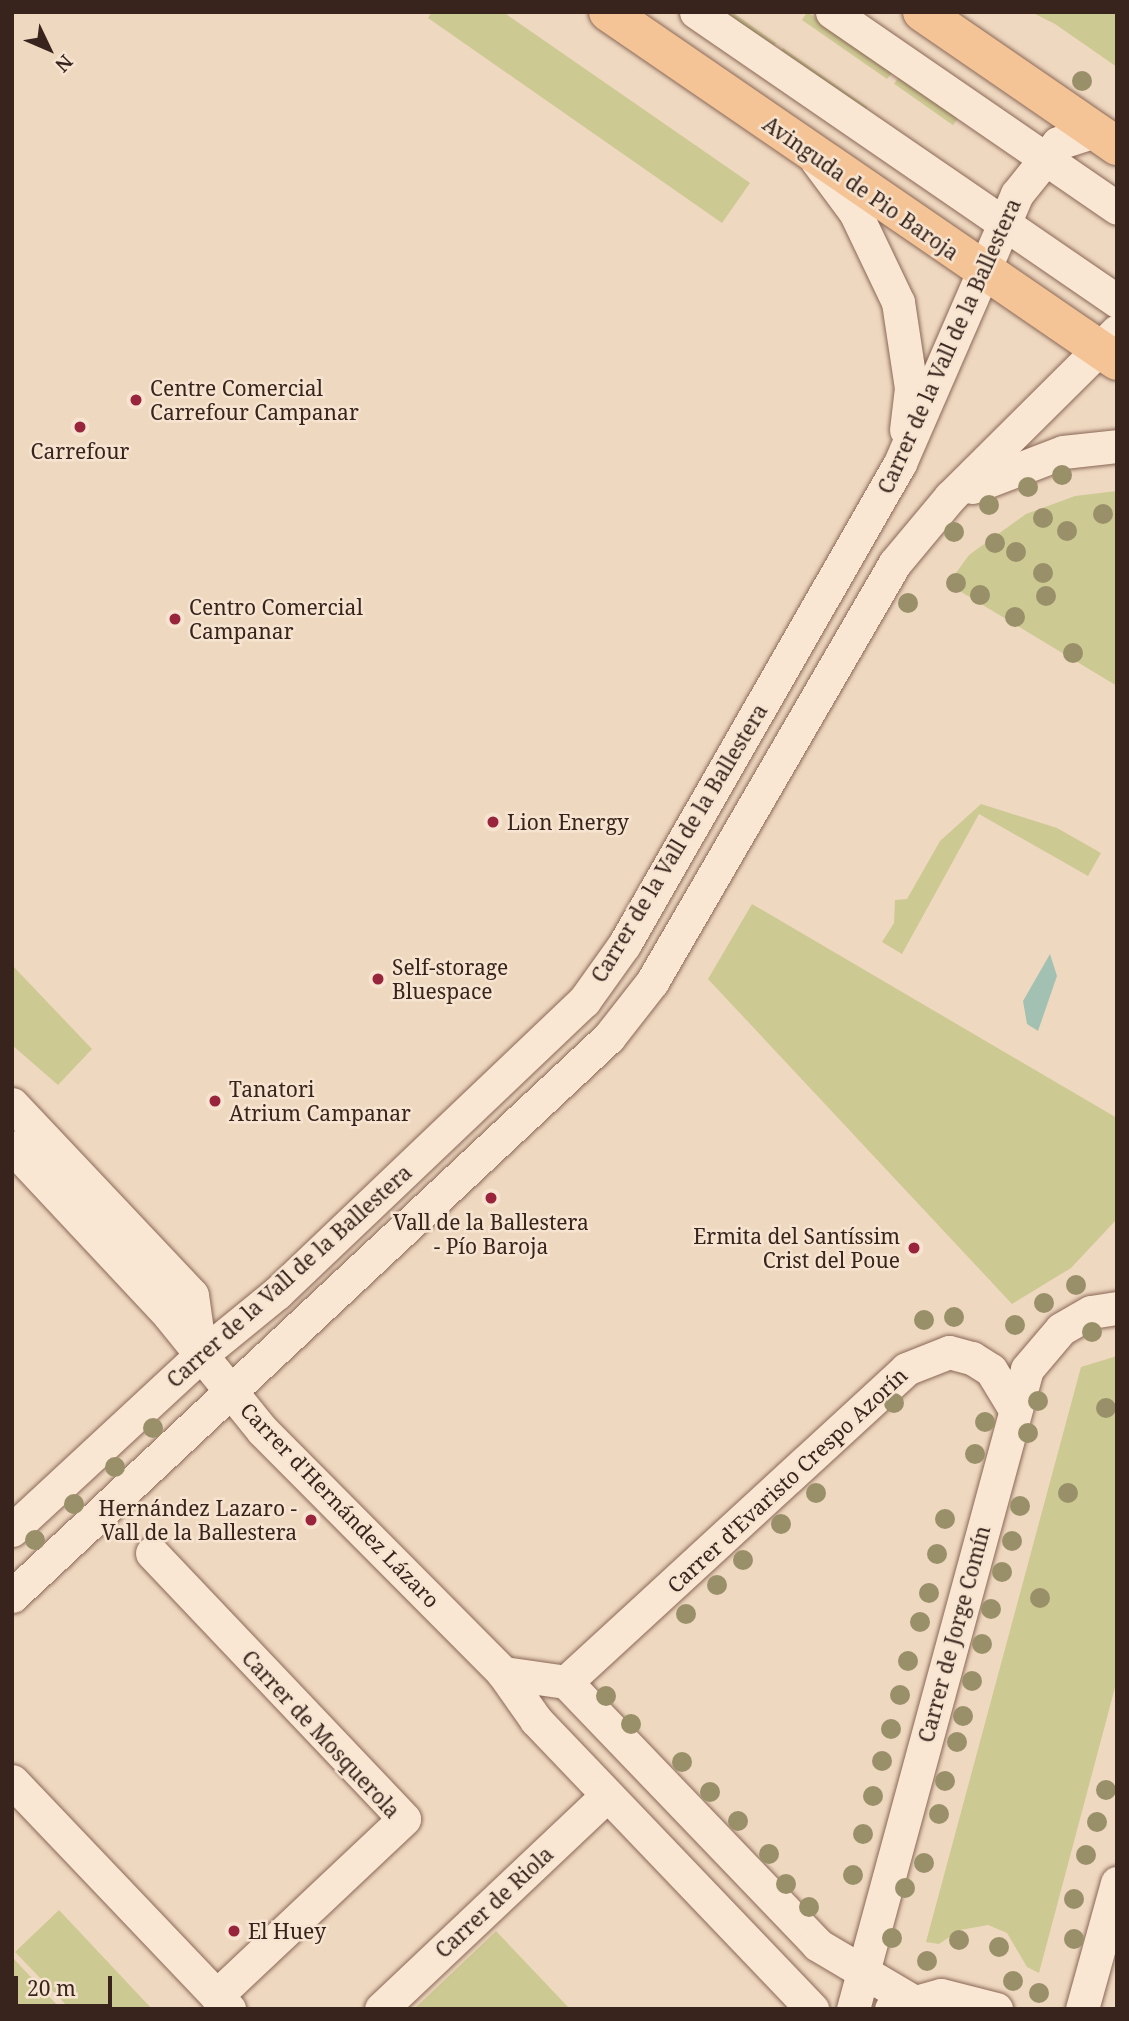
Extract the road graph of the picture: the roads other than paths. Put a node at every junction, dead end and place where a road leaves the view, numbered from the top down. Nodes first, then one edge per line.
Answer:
1 (608, 12) edge
2 (696, 12) edge
3 (832, 12) edge
4 (922, 12) edge
5 (1106, 139) edge
6 (812, 154) junction
7 (1042, 157) junction
8 (1117, 208) edge
9 (1001, 223) junction
10 (984, 272) junction
11 (1117, 301) edge
12 (1112, 348) edge
13 (1117, 446) edge
14 (900, 463) junction
15 (950, 497) junction
16 (12, 1104) edge
17 (12, 1147) edge
18 (1117, 1308) edge
19 (201, 1355) junction
20 (231, 1392) junction
21 (1013, 1406) junction
22 (12, 1530) edge
23 (152, 1553) dead end
24 (12, 1596) edge
25 (503, 1673) junction
26 (566, 1682) junction
27 (12, 1781) edge
28 (607, 1795) junction
29 (1117, 1883) edge
30 (861, 1976) junction
31 (222, 2002) edge
32 (901, 2005) edge
33 (382, 2009) edge
34 (812, 2009) edge
35 (853, 2009) edge
36 (996, 2009) edge
37 (1082, 2009) edge

1 - 6 main road, Avinguda de Pio Baroja
2 - 9 street
3 - 7 street
4 - 5 main road
5 - 7 street, Carrer de la Vall de la Ballestera
6 - 10 main road, Avinguda de Pio Baroja
6 - 14 street
7 - 8 street
7 - 9 street, Carrer de la Vall de la Ballestera
9 - 10 street, Carrer de la Vall de la Ballestera
9 - 11 street
10 - 12 main road, Avinguda de Pio Baroja
10 - 14 street, Carrer de la Vall de la Ballestera
12 - 15 street, Carrer de la Vall de la Ballestera
13 - 15 street
14 - 19 street, Carrer de la Vall de la Ballestera
15 - 20 street, Carrer de la Vall de la Ballestera
16 - 19 street
17 - 19 street, Carrer d'Hernández Lázaro
18 - 21 street, Carrer de Jorge Comín
19 - 20 street, Carrer d'Hernández Lázaro
19 - 22 street, Carrer de la Vall de la Ballestera
20 - 24 street, Carrer de la Vall de la Ballestera
20 - 25 street, Carrer d'Hernández Lázaro
21 - 26 street, Carrer d'Evaristo Crespo Azorín
21 - 30 street, Carrer de Jorge Comín
23 - 31 street, Carrer de Mosquerola
25 - 26 street
25 - 28 street, Carrer d'Hernández Lázaro
26 - 30 street
27 - 31 street
28 - 33 street, Carrer de Riola
28 - 34 street, Carrer d'Hernández Lázaro
29 - 37 street
30 - 32 street
30 - 35 street, Carrer de Jorge Comín
32 - 36 street

